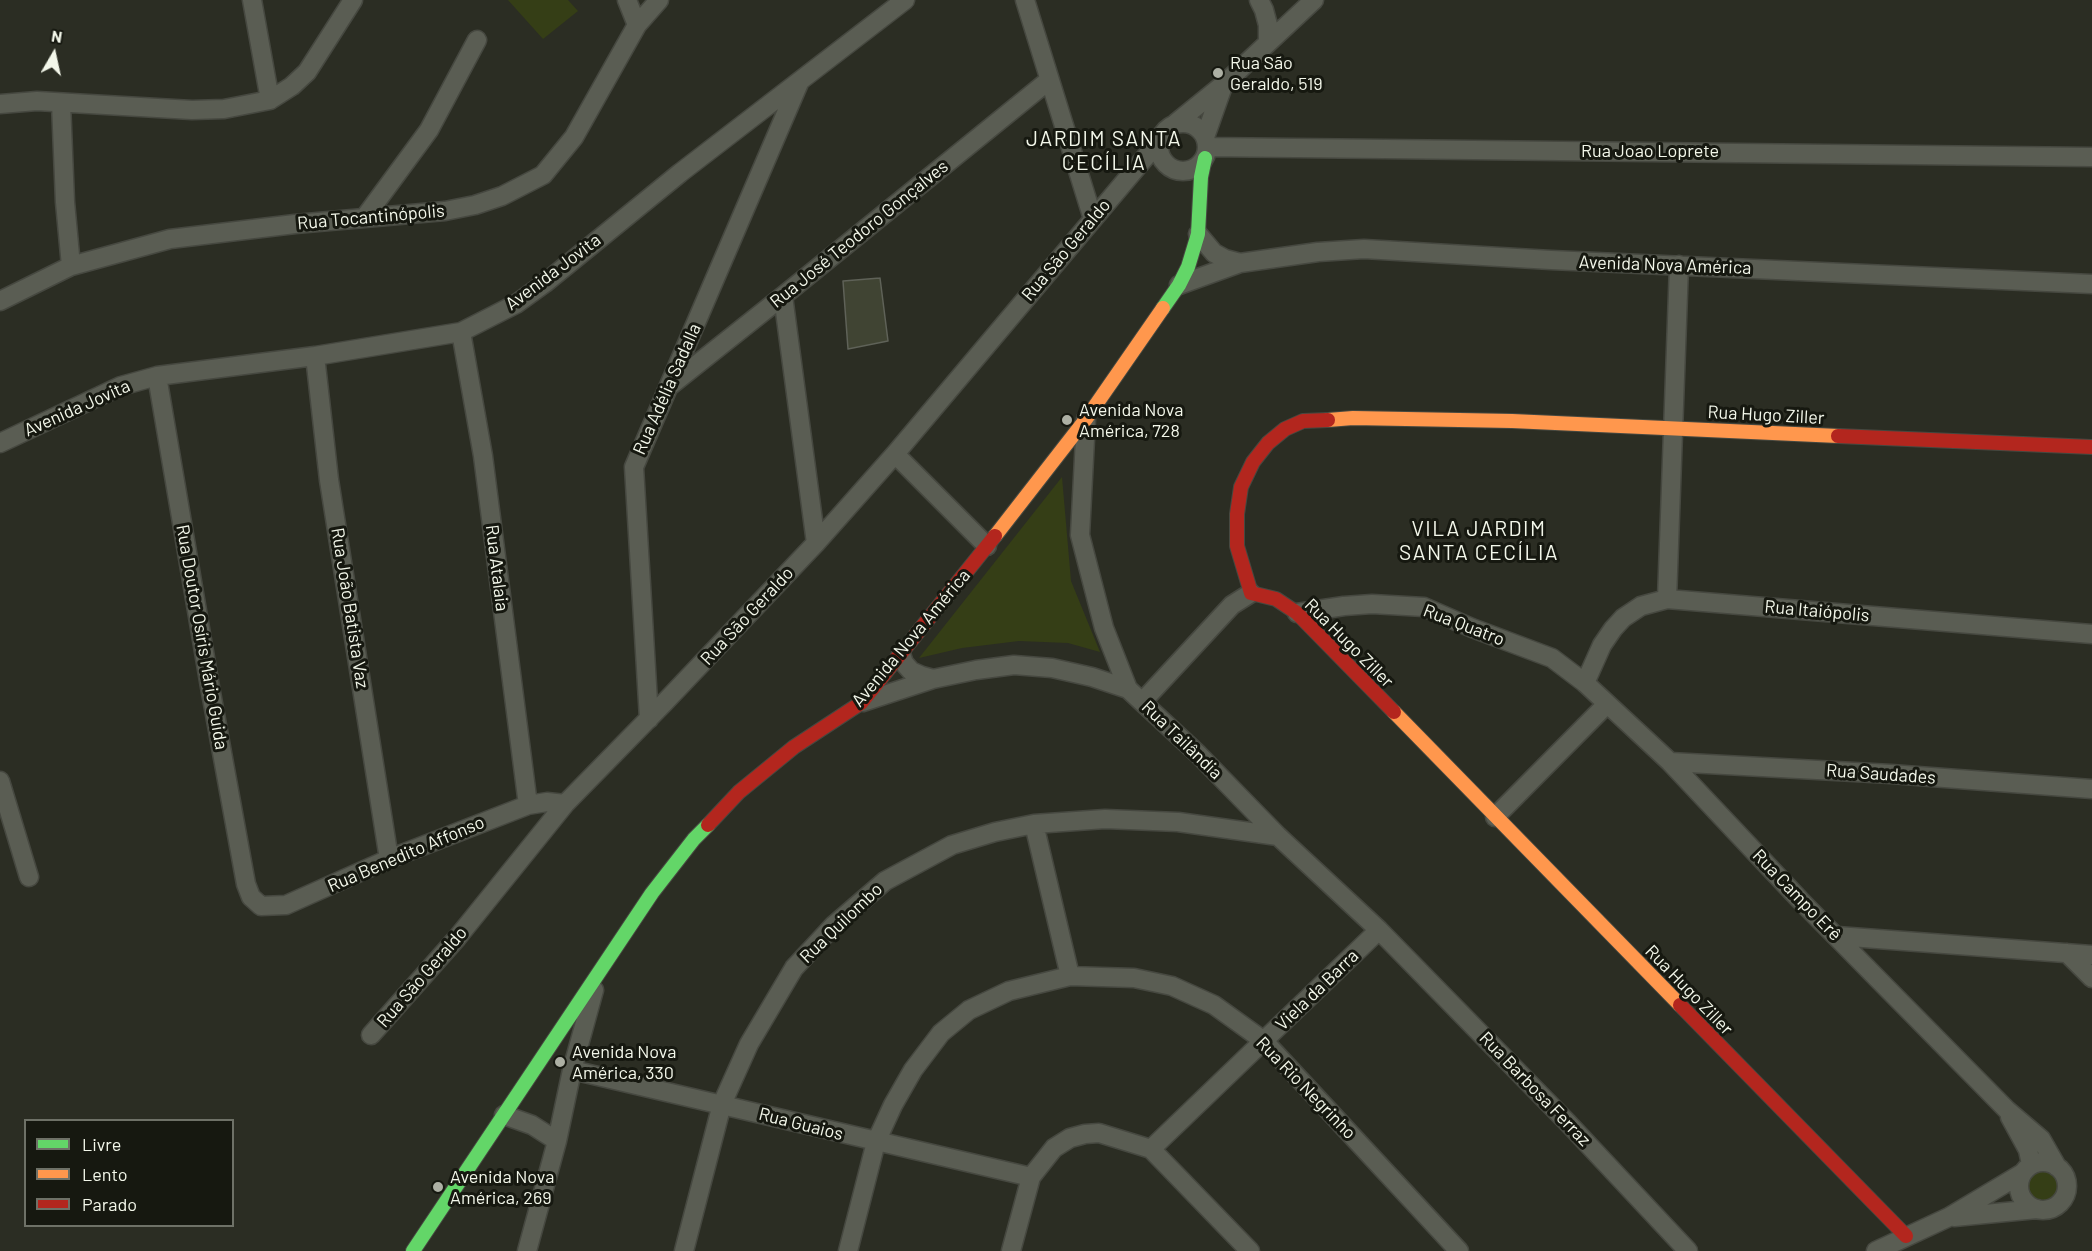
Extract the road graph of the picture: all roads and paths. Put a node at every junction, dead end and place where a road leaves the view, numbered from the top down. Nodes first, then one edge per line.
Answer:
1 (252, 0) edge
2 (353, 0) edge
3 (627, 0) edge
4 (659, 0) edge
5 (905, 0) edge
6 (1025, 0) edge
7 (1259, 0) edge
8 (1314, 0) edge
9 (637, 25) junction
10 (477, 40) dead end
11 (1268, 41) junction
12 (800, 80) junction
13 (1048, 81) junction
14 (1224, 84) junction
15 (270, 100) junction
16 (61, 103) junction
17 (0, 104) edge
18 (1176, 123) junction
19 (1159, 141) junction
20 (1206, 148) junction
21 (2092, 157) edge
22 (1173, 168) junction
23 (1116, 191) junction
24 (1199, 216) junction
25 (365, 217) junction
26 (1093, 219) junction
27 (1198, 234) junction
28 (1240, 263) junction
29 (1679, 264) junction
30 (71, 266) junction
31 (2092, 284) edge
32 (1179, 285) junction
33 (783, 296) junction
34 (0, 301) edge
35 (461, 332) junction
36 (315, 356) junction
37 (157, 376) junction
38 (669, 386) junction
39 (1086, 418) junction
40 (1674, 428) junction
41 (0, 443) edge
42 (1067, 444) junction
43 (2092, 447) edge
44 (895, 454) junction
45 (1082, 479) junction
46 (816, 543) junction
47 (987, 546) junction
48 (1251, 593) junction
49 (1667, 599) junction
50 (1297, 613) junction
51 (2092, 634) edge
52 (901, 654) junction
53 (933, 679) junction
54 (1585, 683) junction
55 (1128, 688) junction
56 (1143, 701) junction
57 (861, 703) junction
58 (1607, 704) junction
59 (649, 719) junction
60 (1670, 762) junction
61 (0, 781) edge
62 (2092, 789) edge
63 (1243, 801) junction
64 (3, 802) edge
65 (565, 804) junction
66 (528, 805) junction
67 (1495, 817) junction
68 (1034, 824) junction
69 (1218, 827) junction
70 (1278, 836) junction
71 (389, 859) junction
72 (29, 877) dead end
73 (251, 897) joint
74 (1379, 930) junction
75 (1837, 936) junction
76 (2067, 954) junction
77 (2092, 956) edge
78 (598, 974) junction
79 (1070, 976) junction
80 (2092, 978) edge
81 (371, 1035) dead end
82 (1264, 1041) junction
83 (572, 1070) junction
84 (722, 1104) junction
85 (2007, 1110) junction
86 (504, 1115) junction
87 (557, 1141) junction
88 (876, 1142) junction
89 (1152, 1149) junction
90 (2057, 1167) junction
91 (2026, 1169) junction
92 (1031, 1177) junction
93 (2037, 1209) junction
94 (1949, 1217) junction
95 (1906, 1236) junction
96 (413, 1251) edge
97 (527, 1251) edge
98 (684, 1251) edge
99 (848, 1251) edge
100 (1011, 1251) edge
101 (1250, 1251) edge
102 (1459, 1251) edge
103 (1688, 1251) edge
104 (1876, 1251) edge

1 - 15 street
2 - 15 street
3 - 9 street
4 - 9 street, Rua Tocantinópolis
5 - 12 street, Avenida Jovita
6 - 13 street
7 - 11 street
8 - 11 street
9 - 25 street, Rua Tocantinópolis
10 - 25 street
11 - 14 street
12 - 35 street, Avenida Jovita
12 - 38 street, Rua Adélia Sadalla
13 - 26 street
13 - 33 street, Rua José Teodoro Gonçalves
14 - 18 street
14 - 20 street
15 - 16 street
16 - 17 street
16 - 30 street
18 - 19 street
18 - 20 street
19 - 22 street
19 - 23 street, Rua São Geraldo
20 - 21 street, Rua Joao Loprete
20 - 22 street
20 - 24 street
22 - 23 street, Rua São Geraldo
22 - 24 street
23 - 26 street, Rua São Geraldo
24 - 27 street
25 - 30 street, Rua Tocantinópolis
26 - 44 street, Rua São Geraldo
27 - 28 street
27 - 32 street
28 - 29 street, Avenida Nova América
28 - 32 street, Avenida Nova América
29 - 31 street, Avenida Nova América
29 - 40 street
30 - 34 street, Rua Tocantinópolis
32 - 39 street, Avenida Nova América
33 - 38 street, Rua José Teodoro Gonçalves
33 - 46 street
35 - 36 street, Avenida Jovita
35 - 66 street, Rua Atalaia
36 - 37 street, Avenida Jovita
36 - 71 street, Rua João Batista Vaz
37 - 41 street, Avenida Jovita
37 - 73 street, Rua Doutor Osíris Mário Guida
38 - 59 street, Rua Adélia Sadalla
39 - 42 street, Avenida Nova América
39 - 45 street
40 - 43 street, Rua Hugo Ziller
40 - 48 street, Rua Hugo Ziller
40 - 49 street
42 - 45 street
42 - 47 street, Avenida Nova América
44 - 46 street, Rua São Geraldo
44 - 47 street
45 - 55 street
46 - 59 street, Rua São Geraldo
47 - 52 street, Avenida Nova América
48 - 50 street, Rua Hugo Ziller
48 - 56 street
49 - 51 street, Rua Itaiópolis
49 - 54 street, Rua Itaiópolis
50 - 54 street, Rua Quatro
50 - 67 street, Rua Hugo Ziller
52 - 53 street
52 - 57 street, Avenida Nova América
53 - 55 street, Rua Tailândia
53 - 57 street, Rua Tailândia
54 - 58 street, Rua Campo Erê
55 - 56 street, Rua Tailândia
56 - 63 street, Rua Tailândia
57 - 78 street, Avenida Nova América
58 - 60 street, Rua Campo Erê
58 - 67 street
59 - 65 street, Rua São Geraldo
60 - 62 street, Rua Saudades
60 - 75 street, Rua Campo Erê
61 - 64 street
63 - 69 street
63 - 70 street, Rua Tailândia
64 - 72 street
65 - 66 street, Rua Benedito Affonso
65 - 81 street, Rua São Geraldo
66 - 71 street, Rua Benedito Affonso
67 - 95 street, Rua Hugo Ziller
68 - 69 street, Rua Quilombo
68 - 79 street
68 - 84 street, Rua Quilombo
69 - 70 street, Rua Quilombo
70 - 74 street, Rua Tailândia
71 - 73 street, Rua Benedito Affonso
74 - 82 street, Viela da Barra
74 - 103 street, Rua Barbosa Ferraz
75 - 76 street
75 - 85 street, Rua Campo Erê
76 - 77 street
76 - 80 street
78 - 83 street
78 - 86 street, Avenida Nova América
79 - 82 street, Rua Rio Negrinho
79 - 88 street, Rua Rio Negrinho
82 - 89 street, Viela da Barra
82 - 102 street, Rua Rio Negrinho
83 - 84 street, Rua Guaios
83 - 87 street
84 - 88 street, Rua Guaios
84 - 98 street, Rua Quilombo
85 - 90 street, Rua Campo Erê
85 - 91 street, Rua Campo Erê
86 - 87 street
86 - 96 street, Avenida Nova América
87 - 97 street
88 - 92 street, Rua Guaios
88 - 99 street, Rua Rio Negrinho
89 - 92 street
89 - 101 street
90 - 91 street
90 - 93 street
91 - 93 street
91 - 94 street
92 - 100 street
93 - 94 street
94 - 95 street
95 - 104 street

